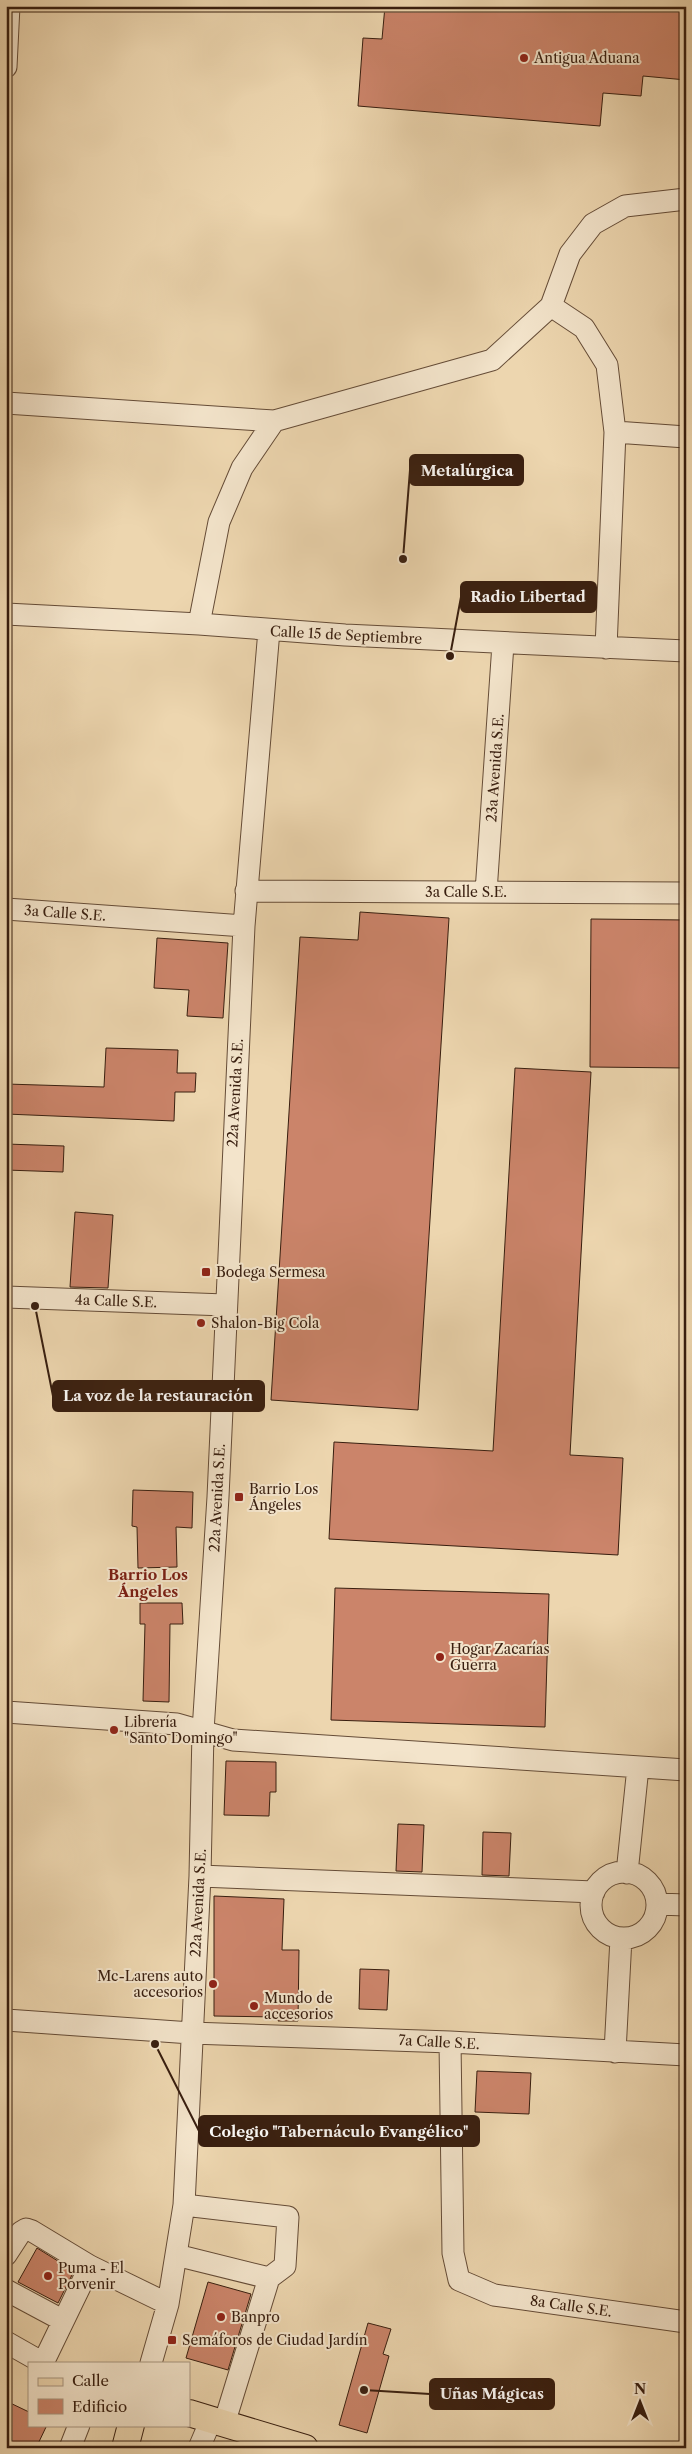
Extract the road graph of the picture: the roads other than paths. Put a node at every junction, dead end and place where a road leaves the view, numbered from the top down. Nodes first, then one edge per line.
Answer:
1 (9, 6) edge
2 (6, 66) edge
3 (686, 198) edge
4 (551, 306) junction
5 (6, 403) edge
6 (274, 421) junction
7 (615, 432) junction
8 (686, 437) edge
9 (6, 614) edge
10 (199, 624) junction
11 (269, 630) junction
12 (503, 644) junction
13 (606, 648) junction
14 (686, 651) edge
15 (246, 891) junction
16 (486, 892) junction
17 (686, 893) edge
18 (6, 909) edge
19 (244, 926) junction
20 (6, 1297) edge
21 (225, 1304) junction
22 (6, 1712) edge
23 (204, 1731) junction
24 (638, 1767) junction
25 (686, 1770) edge
26 (627, 1873) junction
27 (200, 1876) junction
28 (594, 1892) junction
29 (657, 1904) junction
30 (686, 1905) edge
31 (621, 1938) junction
32 (6, 2020) edge
33 (191, 2033) junction
34 (450, 2042) junction
35 (615, 2052) junction
36 (686, 2055) edge
37 (184, 2205) junction
38 (6, 2256) edge
39 (176, 2256) junction
40 (90, 2266) junction
41 (269, 2278) junction
42 (6, 2290) edge
43 (168, 2304) junction
44 (62, 2320) junction
45 (686, 2322) edge
46 (6, 2342) edge
47 (41, 2362) edge
48 (43, 2362) edge
49 (151, 2362) edge
50 (208, 2419) edge
51 (79, 2426) edge
52 (132, 2426) edge
53 (271, 2443) edge
54 (70, 2448) edge
55 (125, 2448) edge
56 (199, 2448) edge
57 (305, 2448) edge

1 - 2 street
3 - 4 street
4 - 6 street
4 - 7 street
5 - 6 street
6 - 10 street
7 - 8 street
7 - 13 street
9 - 10 street, Calle 15 de Septiembre
10 - 11 street, Calle 15 de Septiembre
11 - 12 street, Calle 15 de Septiembre
11 - 15 street, 22a Avenida S.E.
12 - 13 street, Calle 15 de Septiembre
12 - 16 street, 23a Avenida S.E.
13 - 14 street, Calle 15 de Septiembre
15 - 16 street, 3a Calle S.E.
15 - 19 street, 22a Avenida S.E.
16 - 17 street, 3a Calle S.E.
18 - 19 street, 3a Calle S.E.
19 - 21 street, 22a Avenida S.E.
20 - 21 street, 4a Calle S.E.
21 - 23 street, 22a Avenida S.E.
22 - 23 street
23 - 24 street
23 - 27 street, 22a Avenida S.E.
24 - 25 street
24 - 26 street
26 - 28 street
26 - 29 street
27 - 28 street
27 - 33 street, 22a Avenida S.E.
28 - 31 street
29 - 30 street
29 - 31 street
31 - 35 street
32 - 33 street, 7a Calle S.E.
33 - 34 street, 7a Calle S.E.
33 - 37 street, 22a Avenida S.E.
34 - 35 street, 7a Calle S.E.
34 - 45 street, 8a Calle S.E.
35 - 36 street, 7a Calle S.E.
37 - 39 street, 22a Avenida S.E.
37 - 41 street
38 - 40 street
39 - 41 street
39 - 43 street, 22a Avenida S.E.
40 - 43 street
40 - 44 street
41 - 50 street
42 - 44 street
43 - 49 street, 22a Avenida S.E.
44 - 48 street
46 - 47 street
50 - 53 main road
50 - 56 street
51 - 54 street
52 - 55 main road
53 - 57 main road

